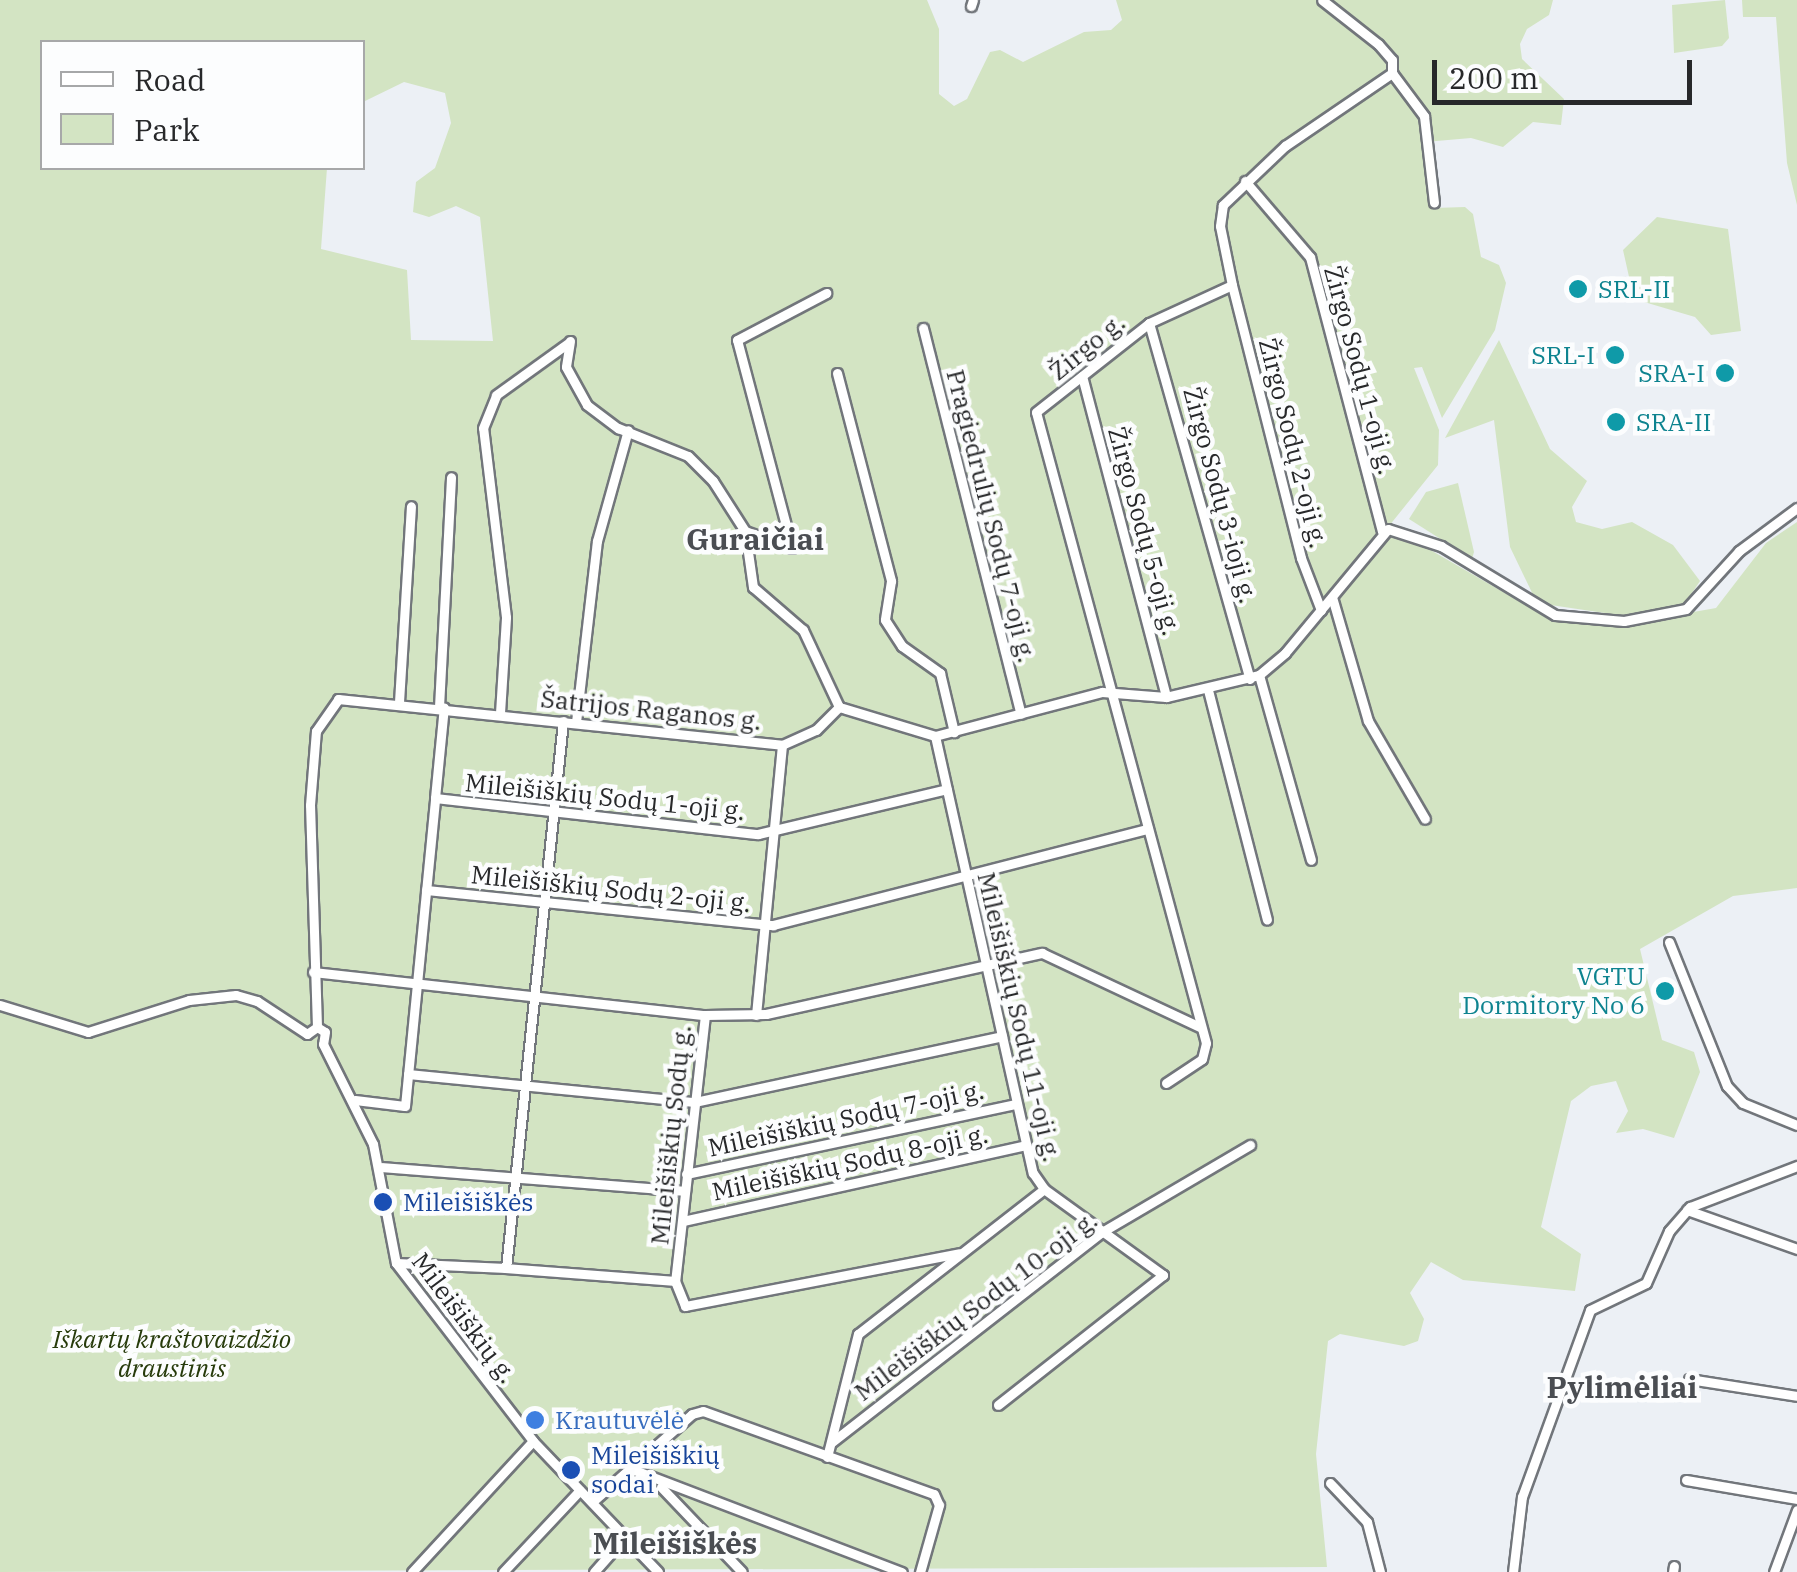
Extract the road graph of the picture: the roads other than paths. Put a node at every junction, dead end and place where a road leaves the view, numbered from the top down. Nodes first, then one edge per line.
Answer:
1 (1322, 0) edge
2 (1392, 72) junction
3 (1245, 180) junction
4 (1434, 202) dead end
5 (1232, 284) junction
6 (826, 293) dead end
7 (1149, 323) junction
8 (923, 328) dead end
9 (838, 373) dead end
10 (1082, 376) junction
11 (628, 430) junction
12 (451, 477) dead end
13 (411, 506) dead end
14 (1797, 508) edge
15 (745, 531) junction
16 (1382, 532) junction
17 (1332, 596) junction
18 (1321, 610) junction
19 (1254, 677) junction
20 (1208, 690) junction
21 (1114, 691) junction
22 (1166, 698) junction
23 (399, 702) junction
24 (441, 707) junction
25 (839, 707) junction
26 (500, 713) junction
27 (1021, 714) junction
28 (563, 720) junction
29 (576, 722) junction
30 (954, 732) junction
31 (935, 736) junction
32 (782, 745) junction
33 (947, 789) junction
34 (435, 798) junction
35 (552, 810) junction
36 (1425, 819) dead end
37 (1148, 829) junction
38 (772, 830) junction
39 (1311, 860) dead end
40 (966, 874) junction
41 (426, 890) junction
42 (542, 902) junction
43 (1267, 920) dead end
44 (762, 926) junction
45 (1669, 942) dead end
46 (987, 962) junction
47 (312, 972) junction
48 (416, 982) junction
49 (534, 994) junction
50 (0, 1005) edge
51 (756, 1015) junction
52 (704, 1016) junction
53 (1200, 1026) junction
54 (312, 1030) junction
55 (1002, 1036) junction
56 (322, 1044) junction
57 (408, 1074) junction
58 (1166, 1082) dead end
59 (524, 1085) junction
60 (355, 1100) junction
61 (695, 1102) junction
62 (1014, 1104) junction
63 (1797, 1126) edge
64 (1026, 1145) junction
65 (1250, 1145) dead end
66 (1797, 1166) edge
67 (382, 1167) junction
68 (686, 1174) junction
69 (515, 1177) junction
70 (1044, 1190) junction
71 (685, 1191) junction
72 (1687, 1210) junction
73 (683, 1221) junction
74 (1100, 1233) junction
75 (1797, 1249) edge
76 (959, 1253) junction
77 (396, 1263) junction
78 (506, 1268) junction
79 (675, 1282) junction
80 (1688, 1379) dead end
81 (1797, 1396) edge
82 (998, 1405) dead end
83 (532, 1441) junction
84 (832, 1442) junction
85 (827, 1457) junction
86 (628, 1468) junction
87 (1686, 1480) dead end
88 (657, 1482) junction
89 (1330, 1483) dead end
90 (580, 1490) junction
91 (1797, 1499) edge
92 (592, 1502) junction
93 (1797, 1510) edge
94 (625, 1537) junction
95 (412, 1572) edge
96 (504, 1572) edge
97 (594, 1572) edge
98 (658, 1572) edge
99 (742, 1572) edge
100 (902, 1572) edge
101 (920, 1572) edge
102 (1380, 1572) edge
103 (1513, 1572) edge
104 (1774, 1572) edge

1 - 2 street
2 - 3 street
2 - 4 street
3 - 5 street
3 - 16 street, Žirgo Sodų 1-oji g.
5 - 7 street, Žirgo g.
5 - 18 street, Žirgo Sodų 2-oji g.
6 - 15 street
7 - 10 street, Žirgo g.
7 - 19 street, Žirgo Sodų 3-ioji g.
8 - 27 street, Pragiedrulių Sodų 7-oji g.
9 - 30 street
10 - 21 street, Žirgo g.
10 - 22 street, Žirgo Sodų 5-oji g.
11 - 15 street
11 - 26 street
11 - 29 street
12 - 24 street
13 - 23 street
14 - 16 street
15 - 25 street
16 - 17 street
17 - 18 street
17 - 36 street
18 - 19 street
19 - 20 street
19 - 39 street, Žirgo Sodų 3-ioji g.
20 - 22 street
20 - 43 street
21 - 22 street
21 - 27 street
21 - 37 street, Žirgo g.
23 - 24 street, Šatrijos Raganos g.
23 - 47 street, Šatrijos Raganos g.
24 - 26 street, Šatrijos Raganos g.
24 - 34 street
25 - 31 street
25 - 32 street, Šatrijos Raganos g.
26 - 28 street, Šatrijos Raganos g.
27 - 30 street
28 - 29 street, Šatrijos Raganos g.
28 - 35 street
29 - 32 street, Šatrijos Raganos g.
30 - 31 street
31 - 33 street, Mileišiškių Sodų 11-oji g.
32 - 38 street
33 - 38 street, Mileišiškių Sodų 1-oji g.
33 - 40 street, Mileišiškių Sodų 11-oji g.
34 - 35 street, Mileišiškių Sodų 1-oji g.
34 - 41 street, Mileišiškių Sodų 1-oji g.
35 - 38 street, Mileišiškių Sodų 1-oji g.
35 - 42 street
37 - 40 street
37 - 53 street, Žirgo g.
38 - 44 street
40 - 44 street, Mileišiškių Sodų 2-oji g.
40 - 46 street, Mileišiškių Sodų 11-oji g.
41 - 42 street, Mileišiškių Sodų 2-oji g.
41 - 48 street, Mileišiškių Sodų 1-oji g.
42 - 44 street, Mileišiškių Sodų 2-oji g.
42 - 49 street
44 - 51 street
45 - 63 street
46 - 51 street
46 - 53 street
46 - 55 street, Mileišiškių Sodų 11-oji g.
47 - 48 street, Mileišiškių Sodų g.
47 - 54 street, Šatrijos Raganos g.
48 - 49 street, Mileišiškių Sodų g.
48 - 57 street, Mileišiškių Sodų 1-oji g.
49 - 52 street, Mileišiškių Sodų g.
49 - 59 street
50 - 54 street
51 - 52 street
52 - 61 street, Mileišiškių Sodų g.
53 - 58 street, Žirgo g.
54 - 56 street, Šatrijos Raganos g.
54 - 56 street
55 - 61 street
55 - 62 street, Mileišiškių Sodų 11-oji g.
56 - 60 street, Mileišiškių g.
57 - 59 street
57 - 60 street, Mileišiškių Sodų 1-oji g.
59 - 61 street
59 - 69 street
60 - 67 street, Mileišiškių g.
61 - 68 street, Mileišiškių Sodų g.
62 - 64 street, Mileišiškių Sodų 11-oji g.
62 - 68 street, Mileišiškių Sodų 7-oji g.
64 - 70 street, Mileišiškių Sodų 11-oji g.
64 - 73 street, Mileišiškių Sodų 8-oji g.
65 - 74 street, Mileišiškių Sodų 10-oji g.
66 - 72 street
67 - 69 street
67 - 77 street, Mileišiškių g.
68 - 71 street, Mileišiškių Sodų g.
69 - 71 street
69 - 78 street
70 - 74 street, Mileišiškių Sodų 11-oji g.
70 - 76 street
71 - 73 street, Mileišiškių Sodų g.
72 - 75 street
72 - 103 street
73 - 79 street, Mileišiškių Sodų g.
74 - 82 street, Mileišiškių Sodų 11-oji g.
74 - 84 street, Mileišiškių Sodų 10-oji g.
76 - 79 street, Mileišiškių Sodų g.
76 - 84 street
77 - 78 street
77 - 83 street, Mileišiškių g.
78 - 79 street
80 - 81 street
83 - 90 street, Mileišiškių g.
83 - 95 street
84 - 85 street
85 - 86 street
85 - 101 street
86 - 88 street
86 - 92 street
87 - 91 street
88 - 99 street
88 - 100 street
89 - 102 street
90 - 92 street, Mileišiškių g.
90 - 96 street
92 - 94 street, Mileišiškių g.
93 - 104 street
94 - 97 street
94 - 98 street, Mileišiškių g.

